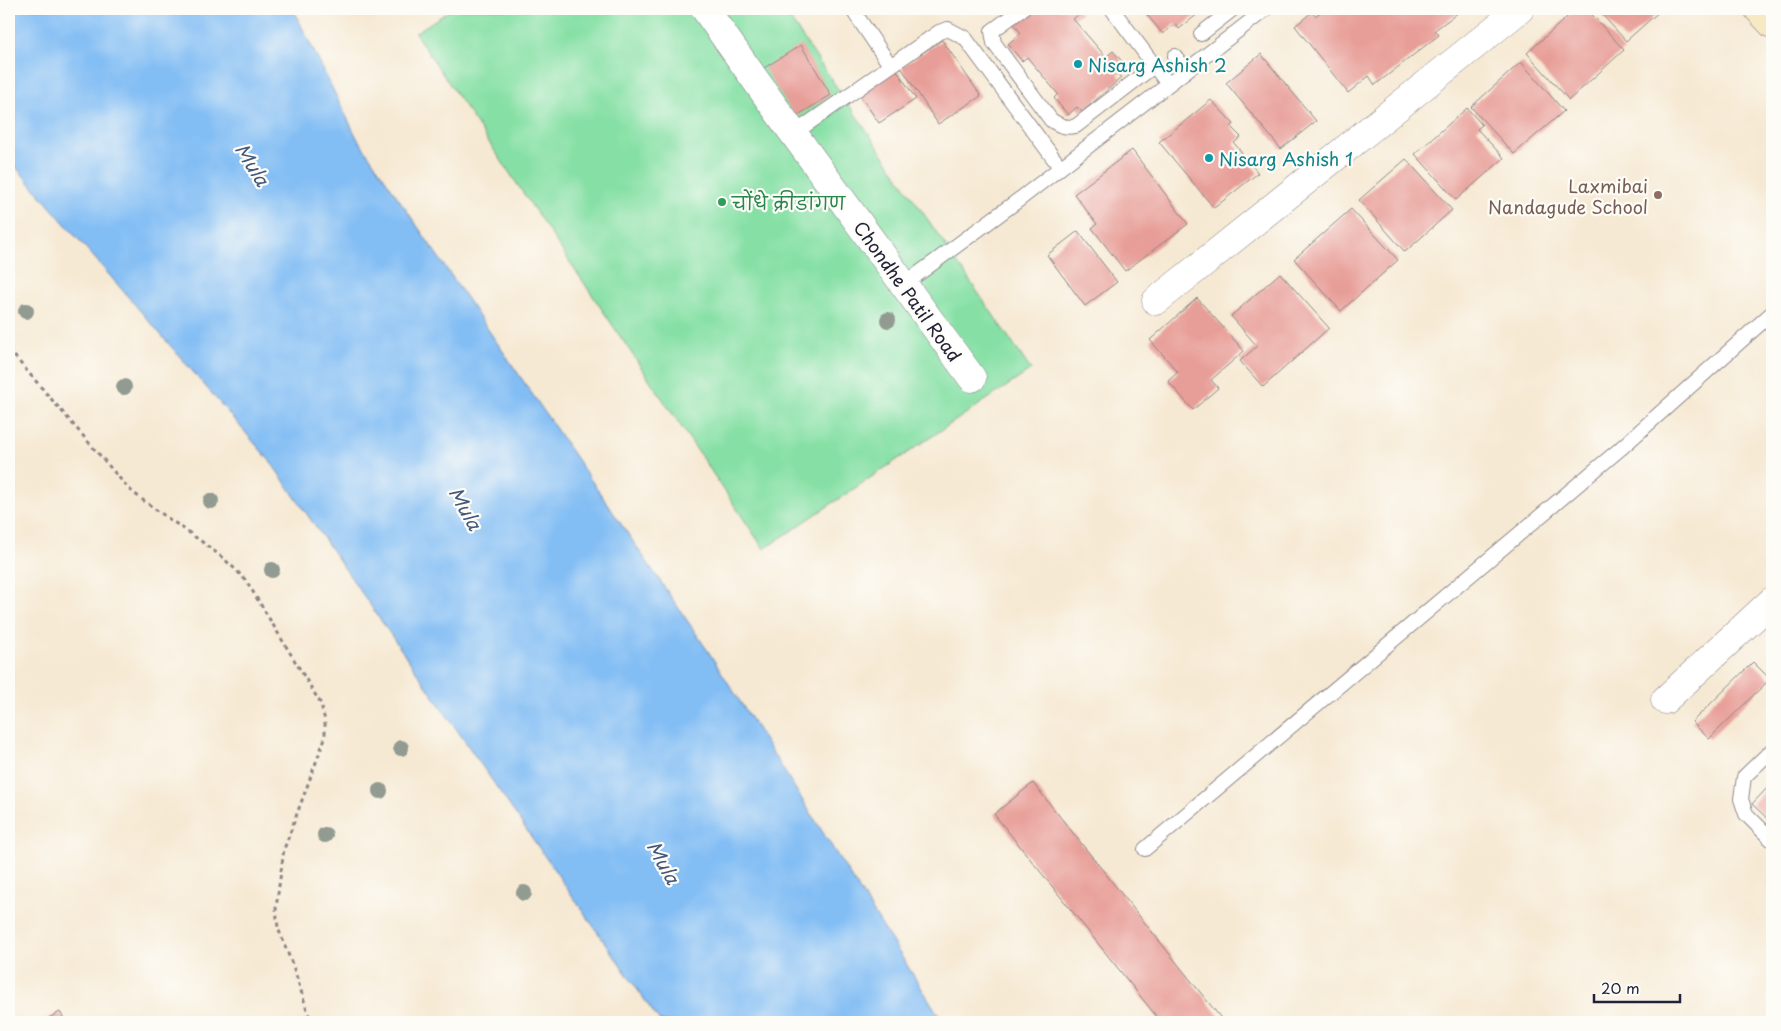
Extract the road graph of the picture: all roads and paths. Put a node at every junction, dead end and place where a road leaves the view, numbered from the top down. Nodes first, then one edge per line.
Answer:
1 (705, 9) edge
2 (852, 9) edge
3 (1022, 9) edge
4 (1112, 9) edge
5 (1232, 9) edge
6 (1266, 9) edge
7 (1520, 9) edge
8 (1758, 9) edge
9 (1772, 24) edge
10 (1201, 34) dead end
11 (1175, 56) dead end
12 (890, 65) junction
13 (1154, 66) junction
14 (1186, 70) junction
15 (1168, 84) junction
16 (793, 134) junction
17 (1060, 167) junction
18 (904, 284) junction
19 (1156, 301) dead end
20 (1772, 313) edge
21 (9, 350) edge
22 (972, 378) dead end
23 (1772, 601) edge
24 (1665, 700) dead end
25 (1772, 750) edge
26 (1772, 840) edge
27 (1145, 849) dead end
28 (311, 1022) edge

1 - 16 street, Chondhe Patil Road
2 - 12 lane
3 - 13 lane
4 - 13 lane
5 - 10 lane
6 - 14 lane
7 - 19 street
8 - 9 main road
11 - 14 lane
12 - 16 lane
12 - 17 lane
13 - 15 lane
14 - 15 lane
15 - 17 lane
16 - 18 street, Chondhe Patil Road
17 - 18 lane
18 - 22 street, Chondhe Patil Road
20 - 27 lane
21 - 28 path
23 - 24 street
25 - 26 lane

